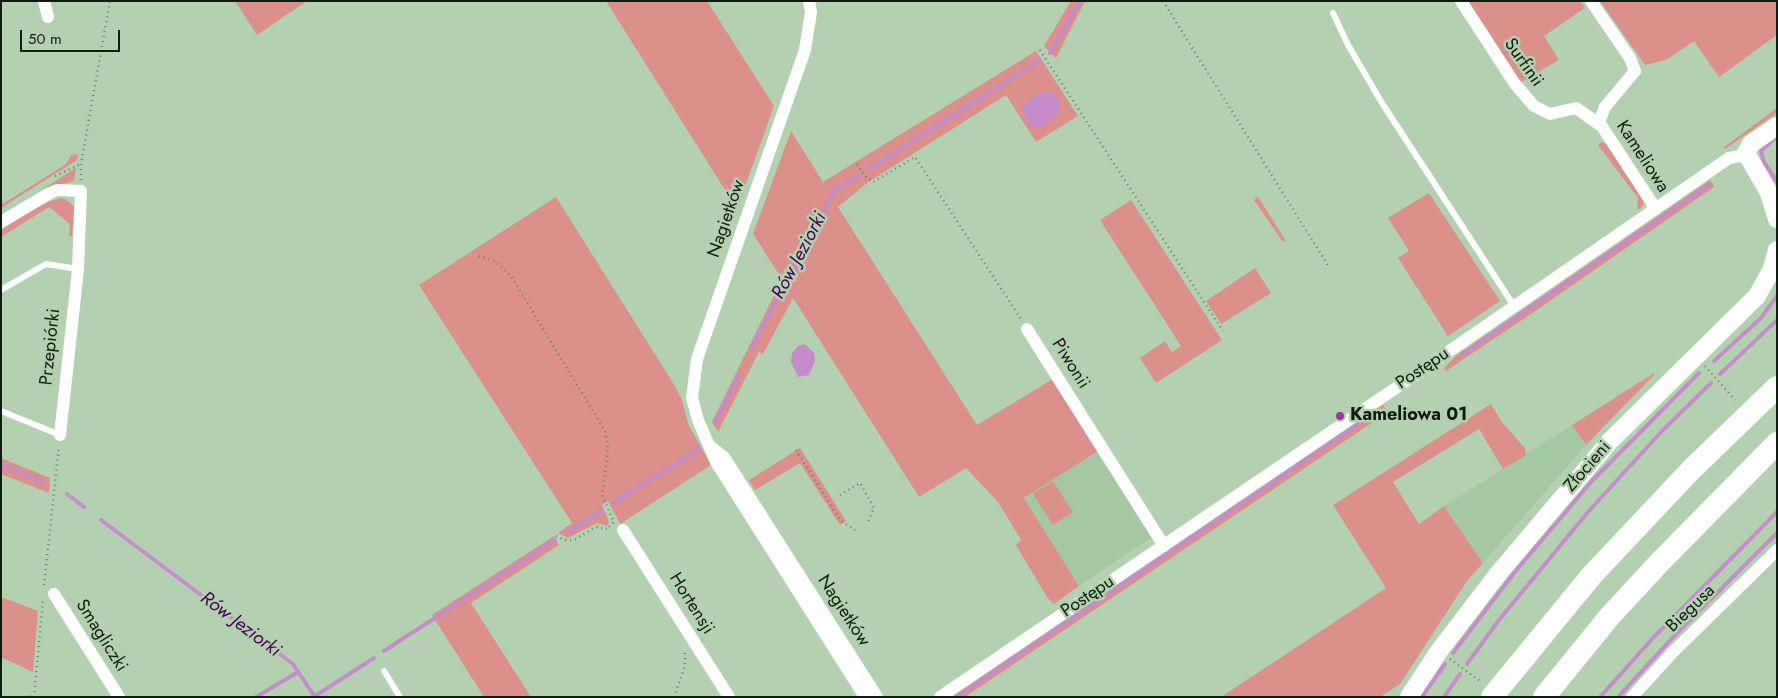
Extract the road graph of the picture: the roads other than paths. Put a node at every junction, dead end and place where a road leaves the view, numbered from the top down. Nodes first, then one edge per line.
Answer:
1 (44, 1) edge
2 (809, 1) edge
3 (1461, 1) edge
4 (1590, 1) edge
5 (1333, 13) dead end
6 (48, 17) dead end
7 (1600, 124) junction
8 (1777, 126) edge
9 (1746, 155) junction
10 (1656, 209) junction
11 (1777, 219) edge
12 (1, 222) edge
13 (1776, 258) edge
14 (78, 269) junction
15 (1, 290) edge
16 (1514, 306) junction
17 (1027, 329) road end
18 (1777, 387) edge
19 (1, 411) edge
20 (60, 435) joint
21 (1777, 443) edge
22 (711, 447) junction
23 (617, 533) road end
24 (1164, 546) junction
25 (1777, 550) edge
26 (54, 594) dead end
27 (384, 671) dead end
28 (1486, 689) edge
29 (119, 697) edge
30 (400, 697) edge
31 (729, 697) edge
32 (865, 697) edge
33 (877, 697) edge
34 (940, 697) edge
35 (1409, 697) edge
36 (1544, 697) edge
37 (1632, 697) edge

1 - 6 street
2 - 22 street, Nagietków
3 - 7 street, Surfinii
4 - 7 street, Kameliowa
5 - 16 lane
7 - 10 street, Kameliowa
8 - 9 street
9 - 10 street, Postępu
9 - 11 street
10 - 16 street, Postępu
12 - 14 street, Przepiórki
13 - 35 street, Złocieni
14 - 15 lane
14 - 20 street, Przepiórki
16 - 24 street, Postępu
17 - 24 street, Piwonii
18 - 28 highway
19 - 20 lane
21 - 36 highway
22 - 32 street, Nagietków
22 - 33 street, Nagietków
23 - 31 street, Hortensji
24 - 34 street, Postępu
25 - 37 street, Biegusa
26 - 29 street, Smagliczki
27 - 30 lane

